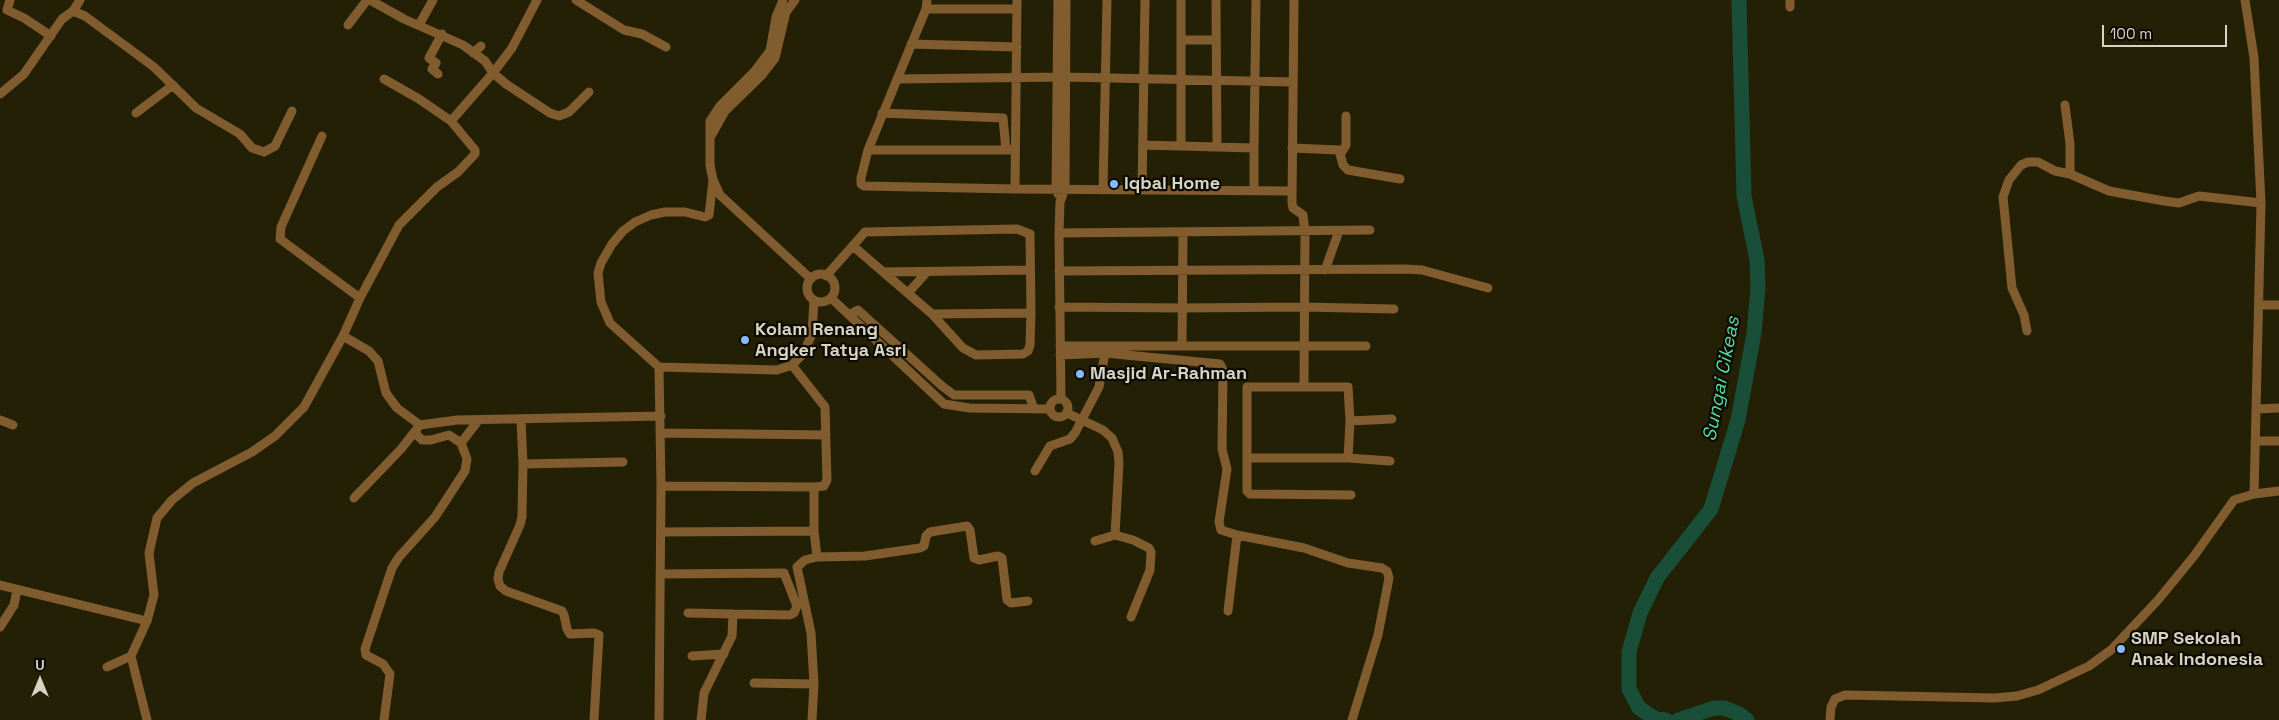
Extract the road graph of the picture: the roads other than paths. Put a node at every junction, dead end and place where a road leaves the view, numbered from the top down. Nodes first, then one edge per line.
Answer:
1 (10, 0) edge
2 (80, 0) edge
3 (369, 0) edge
4 (433, 0) edge
5 (538, 0) edge
6 (576, 0) edge
7 (783, 0) edge
8 (795, 0) edge
9 (1058, 0) edge
10 (1066, 0) edge
11 (1108, 0) edge
12 (1145, 0) edge
13 (1181, 0) edge
14 (1216, 0) edge
15 (1256, 0) edge
16 (1294, 0) edge
17 (2245, 0) edge
18 (926, 4) edge
19 (979, 5) edge
20 (1017, 5) edge
21 (73, 10) junction
22 (348, 25) dead end
23 (419, 25) junction
24 (442, 34) junction
25 (50, 36) junction
26 (1181, 40) junction
27 (1216, 40) junction
28 (911, 44) junction
29 (481, 46) dead end
30 (1017, 46) junction
31 (666, 47) dead end
32 (474, 53) junction
33 (493, 73) junction
34 (438, 74) dead end
35 (1060, 77) junction
36 (1106, 78) junction
37 (384, 79) dead end
38 (897, 79) junction
39 (1016, 79) junction
40 (1144, 79) junction
41 (1181, 79) junction
42 (1216, 80) junction
43 (1256, 81) junction
44 (1293, 82) junction
45 (173, 85) junction
46 (589, 92) dead end
47 (0, 94) edge
48 (2065, 105) dead end
49 (292, 111) dead end
50 (136, 113) dead end
51 (882, 113) junction
52 (1346, 116) dead end
53 (451, 121) junction
54 (322, 136) dead end
55 (710, 138) junction
56 (1143, 145) junction
57 (1180, 146) junction
58 (1217, 147) junction
59 (1254, 148) junction
60 (1292, 148) junction
61 (868, 150) junction
62 (1010, 150) junction
63 (1341, 153) junction
64 (2070, 174) junction
65 (1400, 179) dead end
66 (713, 180) junction
67 (1015, 189) junction
68 (1060, 189) junction
69 (1103, 190) junction
70 (1142, 190) junction
71 (1254, 190) junction
72 (1292, 190) junction
73 (2261, 202) junction
74 (1370, 230) dead end
75 (1339, 231) junction
76 (1058, 232) junction
77 (1305, 232) junction
78 (1183, 233) junction
79 (852, 246) junction
80 (1030, 270) junction
81 (1304, 270) junction
82 (1325, 270) junction
83 (1059, 271) junction
84 (1182, 271) junction
85 (884, 272) junction
86 (926, 273) junction
87 (826, 276) junction
88 (811, 279) junction
89 (1488, 288) dead end
90 (908, 293) junction
91 (360, 298) junction
92 (831, 298) junction
93 (814, 300) junction
94 (2260, 305) junction
95 (2279, 305) edge
96 (1304, 306) junction
97 (1059, 307) junction
98 (1184, 308) junction
99 (1394, 309) dead end
100 (1031, 313) junction
101 (932, 314) junction
102 (849, 315) junction
103 (2027, 331) dead end
104 (343, 336) junction
105 (891, 339) junction
106 (1182, 346) junction
107 (1304, 346) junction
108 (1366, 346) dead end
109 (884, 348) junction
110 (1060, 350) junction
111 (1105, 353) junction
112 (792, 366) junction
113 (659, 367) junction
114 (922, 368) junction
115 (914, 377) junction
116 (1304, 387) junction
117 (969, 395) junction
118 (1061, 398) junction
119 (969, 408) junction
120 (2258, 408) junction
121 (2279, 408) edge
122 (1034, 409) junction
123 (1050, 409) junction
124 (1067, 412) junction
125 (661, 416) junction
126 (1392, 419) dead end
127 (0, 420) edge
128 (478, 420) junction
129 (521, 420) junction
130 (1082, 421) junction
131 (1350, 421) junction
132 (14, 425) dead end
133 (418, 429) junction
134 (661, 433) junction
135 (826, 435) junction
136 (2255, 441) junction
137 (2279, 441) edge
138 (461, 443) junction
139 (1249, 458) junction
140 (1348, 458) junction
141 (1390, 461) dead end
142 (623, 462) dead end
143 (523, 464) junction
144 (1035, 471) dead end
145 (661, 486) junction
146 (814, 487) junction
147 (2279, 491) edge
148 (2254, 494) junction
149 (1351, 495) dead end
150 (354, 498) dead end
151 (814, 531) junction
152 (661, 532) junction
153 (1115, 535) junction
154 (1237, 535) junction
155 (1095, 541) dead end
156 (817, 557) junction
157 (660, 574) junction
158 (0, 585) edge
159 (17, 590) junction
160 (1028, 601) dead end
161 (1228, 611) dead end
162 (688, 613) dead end
163 (733, 614) junction
164 (1131, 617) dead end
165 (147, 621) junction
166 (0, 627) edge
167 (724, 654) junction
168 (131, 656) junction
169 (692, 656) dead end
170 (107, 667) dead end
171 (754, 683) dead end
172 (814, 684) junction
173 (147, 720) edge
174 (384, 720) edge
175 (594, 720) edge
176 (659, 720) edge
177 (701, 720) edge
178 (812, 720) edge
179 (1352, 720) edge
180 (1830, 720) edge

1 - 25 street
2 - 21 street
3 - 22 street
3 - 23 street
4 - 23 street
5 - 33 street
6 - 31 street
7 - 55 street
8 - 55 street
9 - 35 street
10 - 35 street
11 - 36 street
12 - 40 street
13 - 26 street
14 - 27 street
15 - 43 street
16 - 44 street
17 - 73 street
18 - 19 street
18 - 28 street
19 - 20 street
20 - 30 street
21 - 25 street
21 - 45 street
23 - 24 street
24 - 32 street
24 - 34 street
25 - 47 street
26 - 27 street
26 - 41 street
27 - 42 street
28 - 30 street
28 - 38 street
29 - 32 street
30 - 39 street
32 - 33 street
33 - 46 street
33 - 53 street
35 - 36 street
35 - 39 street
35 - 68 street
36 - 40 street
36 - 69 street
37 - 53 street
38 - 39 street
38 - 51 street
39 - 62 street
40 - 41 street
40 - 56 street
41 - 42 street
41 - 57 street
42 - 43 street
42 - 58 street
43 - 44 street
43 - 59 street
44 - 60 street
45 - 49 street
45 - 50 street
48 - 64 street
51 - 61 street
51 - 62 street
52 - 63 street
53 - 91 street
54 - 91 street
55 - 66 street
56 - 57 street
56 - 70 street
57 - 58 street
58 - 59 street
59 - 71 street
60 - 63 street
60 - 72 street
61 - 62 street
61 - 67 street
62 - 67 street
63 - 65 street
64 - 73 street
64 - 103 street
66 - 88 street
66 - 113 street
67 - 68 street
68 - 69 street
68 - 76 street
69 - 70 street
70 - 71 street
71 - 72 street
72 - 77 street
73 - 94 street
74 - 75 street
75 - 77 street
75 - 82 street
76 - 78 street
76 - 83 street
77 - 78 street
77 - 81 street
78 - 84 street
79 - 80 street
79 - 85 street
79 - 87 street
80 - 86 street
80 - 100 street
81 - 82 street
81 - 84 street
81 - 96 street
82 - 89 street
83 - 84 street
83 - 97 street
84 - 98 street
85 - 86 street
85 - 90 street
86 - 90 street
87 - 88 street
87 - 92 street
88 - 93 street
90 - 101 street
91 - 104 street
92 - 93 street
92 - 102 street
93 - 112 street
94 - 95 street
94 - 120 street
96 - 98 street
96 - 99 street
96 - 107 street
97 - 98 street
97 - 110 street
98 - 106 street
100 - 101 street
100 - 101 street
102 - 105 street
102 - 109 street
104 - 133 street
104 - 165 street
105 - 109 street
105 - 114 street
106 - 107 street
106 - 110 street
107 - 108 street
107 - 116 street
109 - 115 street
110 - 111 street
110 - 118 street
111 - 130 street
111 - 154 street
112 - 113 street
112 - 135 street
113 - 125 street
114 - 115 street
114 - 117 street
115 - 119 street
116 - 131 street
116 - 139 street
117 - 119 street
117 - 122 street
118 - 123 street
118 - 124 street
119 - 122 street
120 - 121 street
120 - 136 street
122 - 123 street
123 - 124 street
124 - 130 street
125 - 129 street
125 - 134 street
126 - 131 street
127 - 132 street
128 - 129 street
128 - 133 street
128 - 138 street
129 - 143 street
130 - 144 street
130 - 153 street
131 - 140 street
133 - 138 street
133 - 150 street
134 - 135 street
134 - 145 street
135 - 146 street
136 - 137 street
136 - 148 street
138 - 174 street
139 - 140 street
139 - 149 street
140 - 141 street
142 - 143 street
143 - 175 street
145 - 146 street
145 - 152 street
146 - 151 street
147 - 148 street
148 - 180 street
151 - 152 street
151 - 156 street
152 - 157 street
153 - 155 street
153 - 164 street
154 - 161 street
154 - 179 street
156 - 160 street
156 - 172 street
157 - 163 street
157 - 176 street
158 - 159 street
159 - 165 street
159 - 166 street
162 - 163 street
163 - 167 street
165 - 168 street
167 - 169 street
167 - 177 street
168 - 170 street
168 - 173 street
171 - 172 street
172 - 178 street

